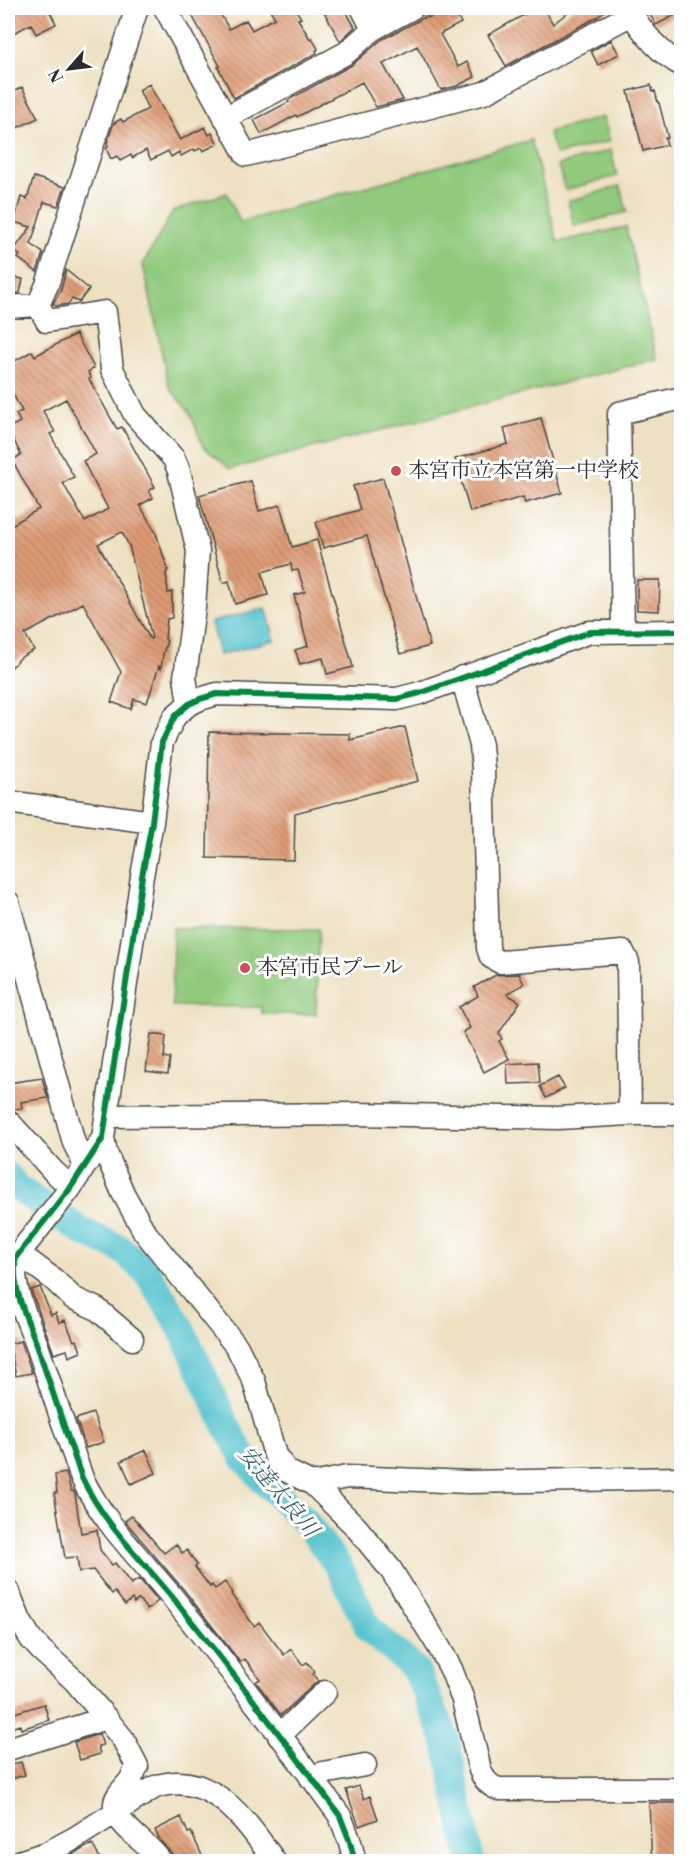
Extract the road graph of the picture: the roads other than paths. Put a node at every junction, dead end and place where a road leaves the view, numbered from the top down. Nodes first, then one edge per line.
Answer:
1 (137, 8) edge
2 (165, 8) edge
3 (362, 8) edge
4 (412, 8) edge
5 (630, 11) edge
6 (373, 29) junction
7 (681, 65) edge
8 (225, 118) junction
9 (38, 305) junction
10 (8, 307) edge
11 (681, 398) edge
12 (681, 631) edge
13 (623, 632) junction
14 (462, 677) junction
15 (189, 704) junction
16 (8, 802) edge
17 (152, 822) junction
18 (8, 902) edge
19 (630, 1114) junction
20 (681, 1114) edge
21 (108, 1116) junction
22 (10, 1123) dead end
23 (103, 1138) junction
24 (85, 1165) junction
25 (70, 1189) junction
26 (18, 1255) junction
27 (132, 1339) dead end
28 (681, 1478) edge
29 (313, 1484) junction
30 (8, 1591) edge
31 (325, 1692) dead end
32 (106, 1718) junction
33 (279, 1736) junction
34 (8, 1749) edge
35 (365, 1765) dead end
36 (311, 1778) junction
37 (681, 1789) edge
38 (116, 1812) junction
39 (19, 1862) edge
40 (162, 1862) edge
41 (275, 1862) edge
42 (355, 1862) edge

1 - 9 street
2 - 8 street
3 - 6 street
4 - 6 street
5 - 7 street
5 - 8 street
6 - 8 street
9 - 10 street
9 - 15 street
11 - 13 street
12 - 13 street
13 - 14 street
14 - 15 street
14 - 19 street
15 - 17 street
16 - 17 street
17 - 21 street
18 - 24 street
19 - 20 street
19 - 21 street
21 - 23 street
22 - 25 street
23 - 24 street
23 - 29 street
24 - 25 street
25 - 26 street
26 - 27 street
26 - 33 street
28 - 29 street
29 - 37 street
30 - 32 street
31 - 33 street
32 - 34 street
32 - 38 street
33 - 36 street
35 - 36 street
36 - 42 street
38 - 39 street
38 - 40 street
38 - 41 street

